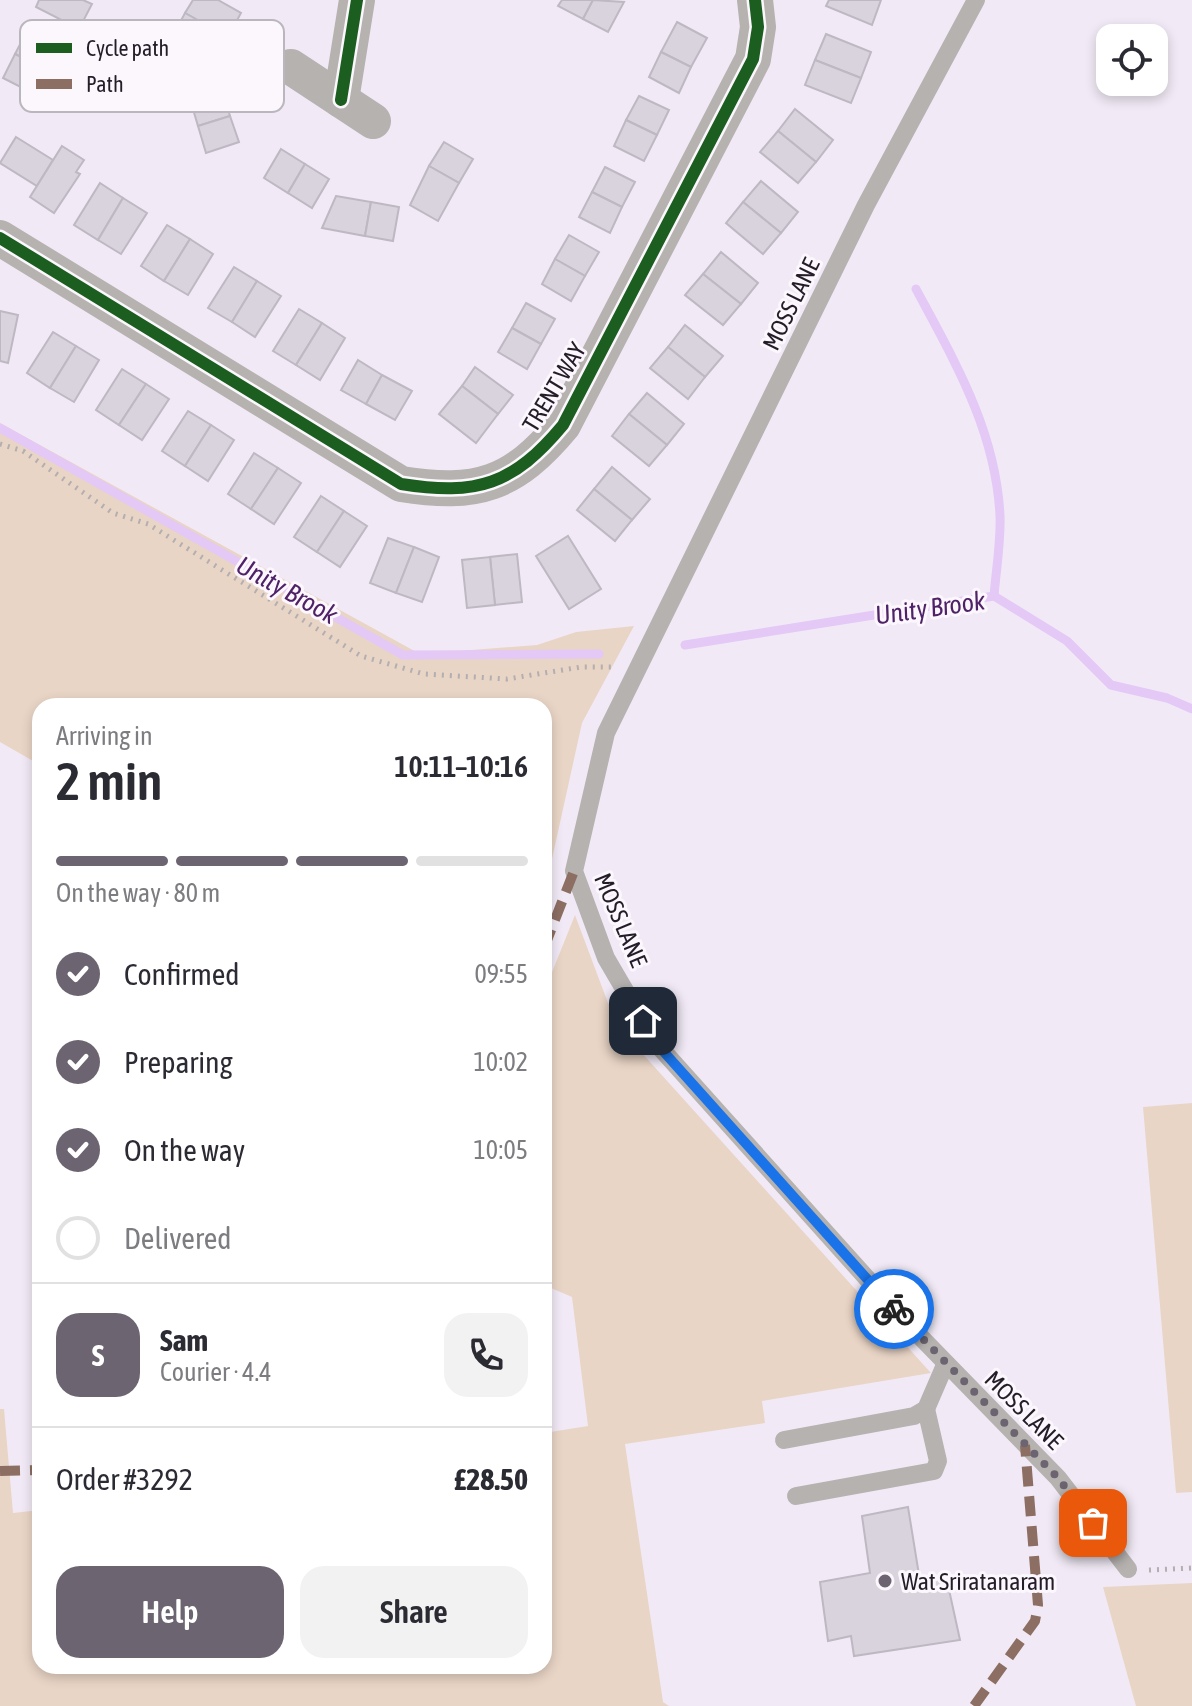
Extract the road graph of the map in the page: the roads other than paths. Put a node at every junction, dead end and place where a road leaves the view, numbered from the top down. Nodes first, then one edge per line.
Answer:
1 (357, 0) edge
2 (755, 0) edge
3 (976, 0) edge
4 (291, 67) dead end
5 (341, 100) junction
6 (373, 121) dead end
7 (0, 238) edge
8 (945, 1365) junction
9 (926, 1409) junction
10 (784, 1440) dead end
11 (796, 1496) dead end
12 (1128, 1569) road end

1 - 5 street
2 - 7 street, TRENT WAY
3 - 8 lane, MOSS LANE
4 - 5 street
5 - 6 street
8 - 9 lane
8 - 12 lane, MOSS LANE
9 - 10 lane
9 - 11 lane

